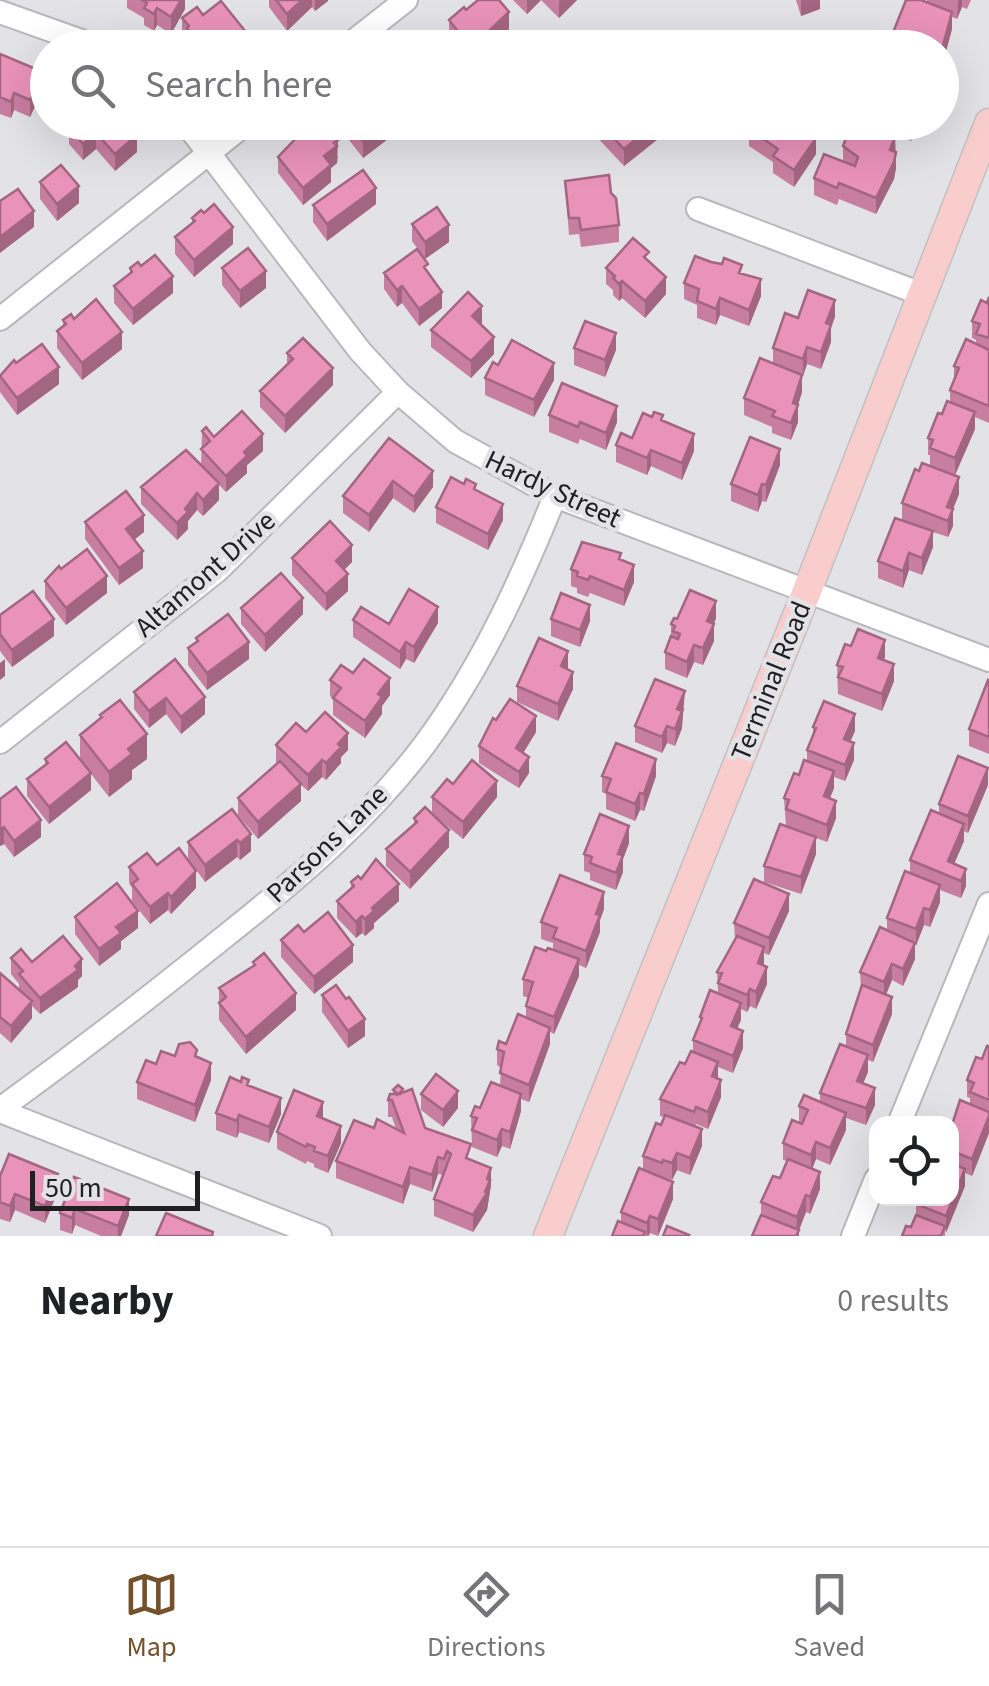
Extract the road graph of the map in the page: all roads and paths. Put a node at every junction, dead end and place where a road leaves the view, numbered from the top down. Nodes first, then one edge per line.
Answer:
1 (406, 0) edge
2 (0, 12) edge
3 (50, 30) edge
4 (368, 30) edge
5 (989, 124) edge
6 (200, 140) edge
7 (226, 140) edge
8 (210, 153) junction
9 (698, 209) dead end
10 (924, 295) junction
11 (0, 319) edge
12 (398, 392) junction
13 (555, 496) junction
14 (807, 591) junction
15 (989, 660) edge
16 (0, 742) edge
17 (989, 904) edge
18 (0, 1110) edge
19 (902, 1116) edge
20 (869, 1196) edge
21 (320, 1236) edge
22 (548, 1236) edge
23 (853, 1236) edge

1 - 4 street
2 - 3 street
5 - 10 main road, Terminal Road
6 - 8 street, Hardy Street
7 - 8 street
8 - 11 street
8 - 12 street, Hardy Street
9 - 10 street
10 - 14 main road, Terminal Road
12 - 13 street, Hardy Street
12 - 16 street, Altamont Drive
13 - 14 street, Hardy Street
13 - 18 street, Parsons Lane
14 - 15 street, Hardy Street
14 - 22 main road, Terminal Road
17 - 19 street
18 - 21 street
20 - 23 street

